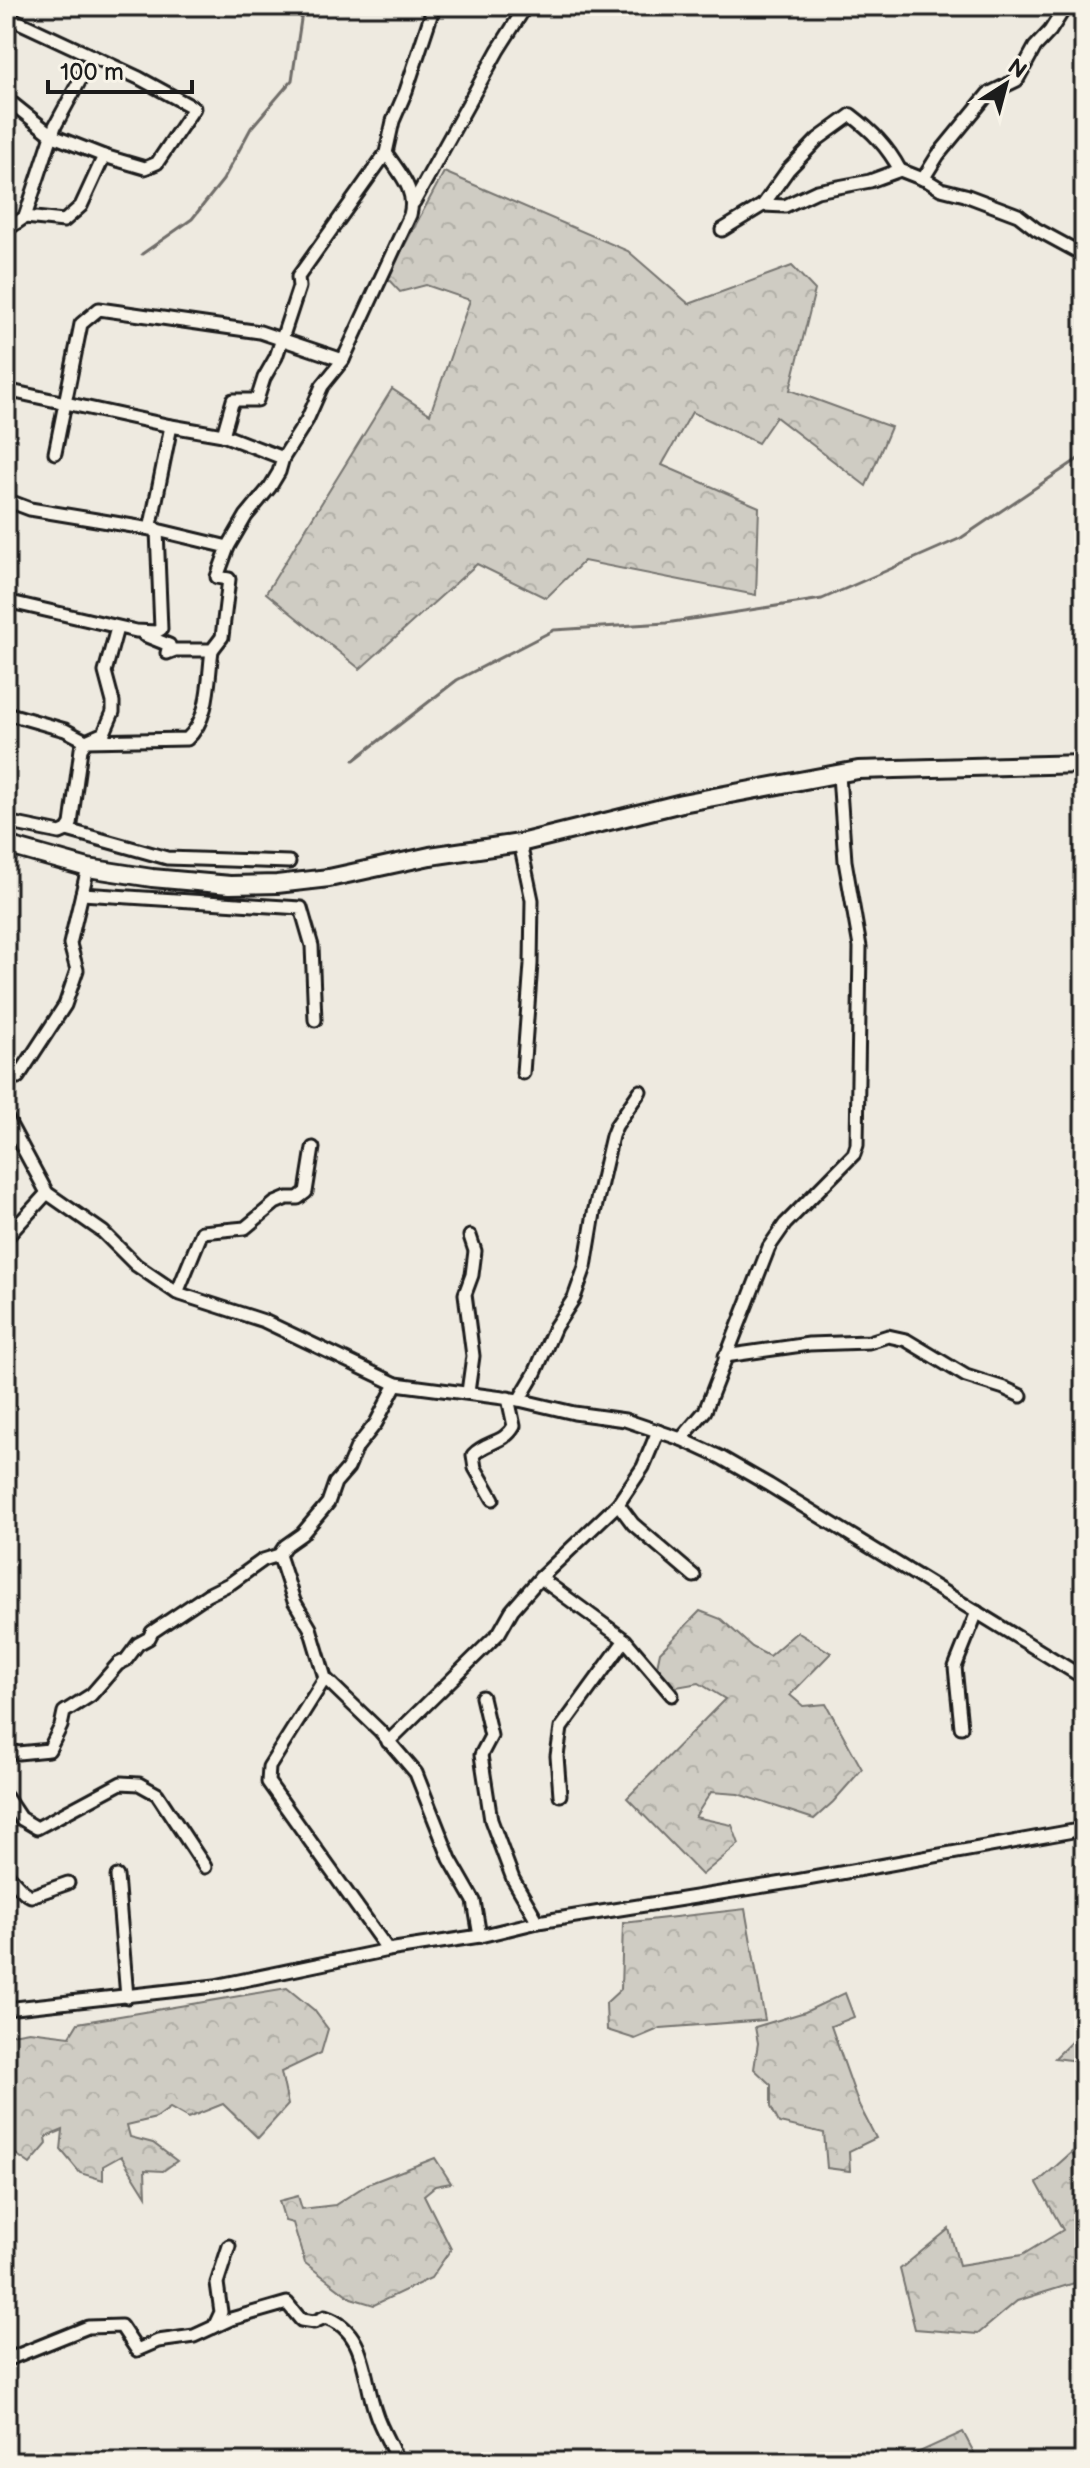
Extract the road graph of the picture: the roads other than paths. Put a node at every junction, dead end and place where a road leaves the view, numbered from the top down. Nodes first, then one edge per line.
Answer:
1 (434, 6) edge
2 (526, 6) edge
3 (1066, 6) edge
4 (6, 16) edge
5 (92, 58) junction
6 (6, 114) edge
7 (53, 136) junction
8 (386, 153) junction
9 (104, 156) junction
10 (900, 170) junction
11 (923, 179) junction
12 (414, 203) junction
13 (763, 205) junction
14 (25, 217) junction
15 (6, 230) edge
16 (722, 230) dead end
17 (1084, 255) edge
18 (281, 340) junction
19 (343, 360) junction
20 (6, 390) edge
21 (64, 403) junction
22 (171, 426) junction
23 (223, 435) junction
24 (55, 453) dead end
25 (283, 458) junction
26 (6, 500) edge
27 (157, 530) junction
28 (228, 547) junction
29 (6, 601) edge
30 (117, 628) junction
31 (136, 631) junction
32 (212, 650) junction
33 (6, 713) edge
34 (86, 741) junction
35 (1084, 764) edge
36 (839, 775) junction
37 (6, 822) edge
38 (67, 830) junction
39 (520, 843) junction
40 (6, 845) edge
41 (289, 862) dead end
42 (88, 868) junction
43 (82, 894) junction
44 (315, 1020) dead end
45 (523, 1073) dead end
46 (18, 1077) dead end
47 (640, 1091) dead end
48 (8, 1125) edge
49 (313, 1148) dead end
50 (47, 1193) junction
51 (470, 1236) dead end
52 (6, 1238) edge
53 (177, 1293) junction
54 (725, 1356) junction
55 (396, 1384) junction
56 (468, 1392) junction
57 (1021, 1396) dead end
58 (514, 1399) junction
59 (658, 1431) junction
60 (681, 1439) junction
61 (493, 1499) dead end
62 (618, 1504) junction
63 (279, 1555) junction
64 (694, 1576) dead end
65 (540, 1578) junction
66 (977, 1612) junction
67 (625, 1640) junction
68 (325, 1678) junction
69 (1084, 1678) edge
70 (672, 1695) dead end
71 (482, 1697) dead end
72 (961, 1727) dead end
73 (388, 1742) junction
74 (6, 1749) edge
75 (560, 1795) dead end
76 (6, 1797) edge
77 (1084, 1829) edge
78 (205, 1867) dead end
79 (6, 1873) edge
80 (117, 1876) dead end
81 (68, 1883) dead end
82 (538, 1922) junction
83 (480, 1936) junction
84 (388, 1950) junction
85 (127, 1997) junction
86 (6, 2009) edge
87 (229, 2246) dead end
88 (214, 2327) junction
89 (6, 2360) edge
90 (398, 2462) edge

1 - 8 street
2 - 12 street
3 - 11 street
4 - 5 street
5 - 7 street
5 - 9 street
6 - 7 street
7 - 9 street
7 - 14 street
8 - 12 street
8 - 18 street
9 - 14 street
10 - 11 street
10 - 13 street
10 - 13 street
11 - 17 street
12 - 19 street
13 - 16 street
14 - 15 street
18 - 19 street
18 - 21 street
18 - 23 street
19 - 25 street
20 - 21 street
21 - 22 street
21 - 24 street
22 - 23 street
22 - 27 street
23 - 25 street
25 - 28 street
26 - 27 street
27 - 28 street
27 - 31 street
28 - 32 street
29 - 30 street
30 - 31 street
30 - 34 street
31 - 32 street
32 - 34 street
33 - 34 street
34 - 38 street
35 - 36 main road
36 - 39 main road
36 - 54 street
37 - 38 street
38 - 41 street
39 - 42 main road
39 - 45 street
40 - 42 main road
42 - 43 street
43 - 44 street
43 - 46 street
47 - 58 street
48 - 50 street
49 - 53 street
50 - 52 street
50 - 53 street
51 - 56 street
53 - 55 street
54 - 57 street
54 - 60 street
55 - 56 street
55 - 63 street
56 - 58 street
58 - 59 street
58 - 61 street
59 - 60 street
59 - 62 street
60 - 66 street
62 - 64 street
62 - 65 street
63 - 68 street
63 - 74 street
65 - 67 street
65 - 73 street
66 - 69 street
66 - 72 street
67 - 70 street
67 - 75 street
68 - 73 street
68 - 84 street
71 - 82 street
73 - 83 street
76 - 78 street
77 - 82 street
79 - 81 street
80 - 85 street
82 - 83 street
83 - 84 street
84 - 85 street
85 - 86 street
87 - 88 street
88 - 89 street
88 - 90 street

